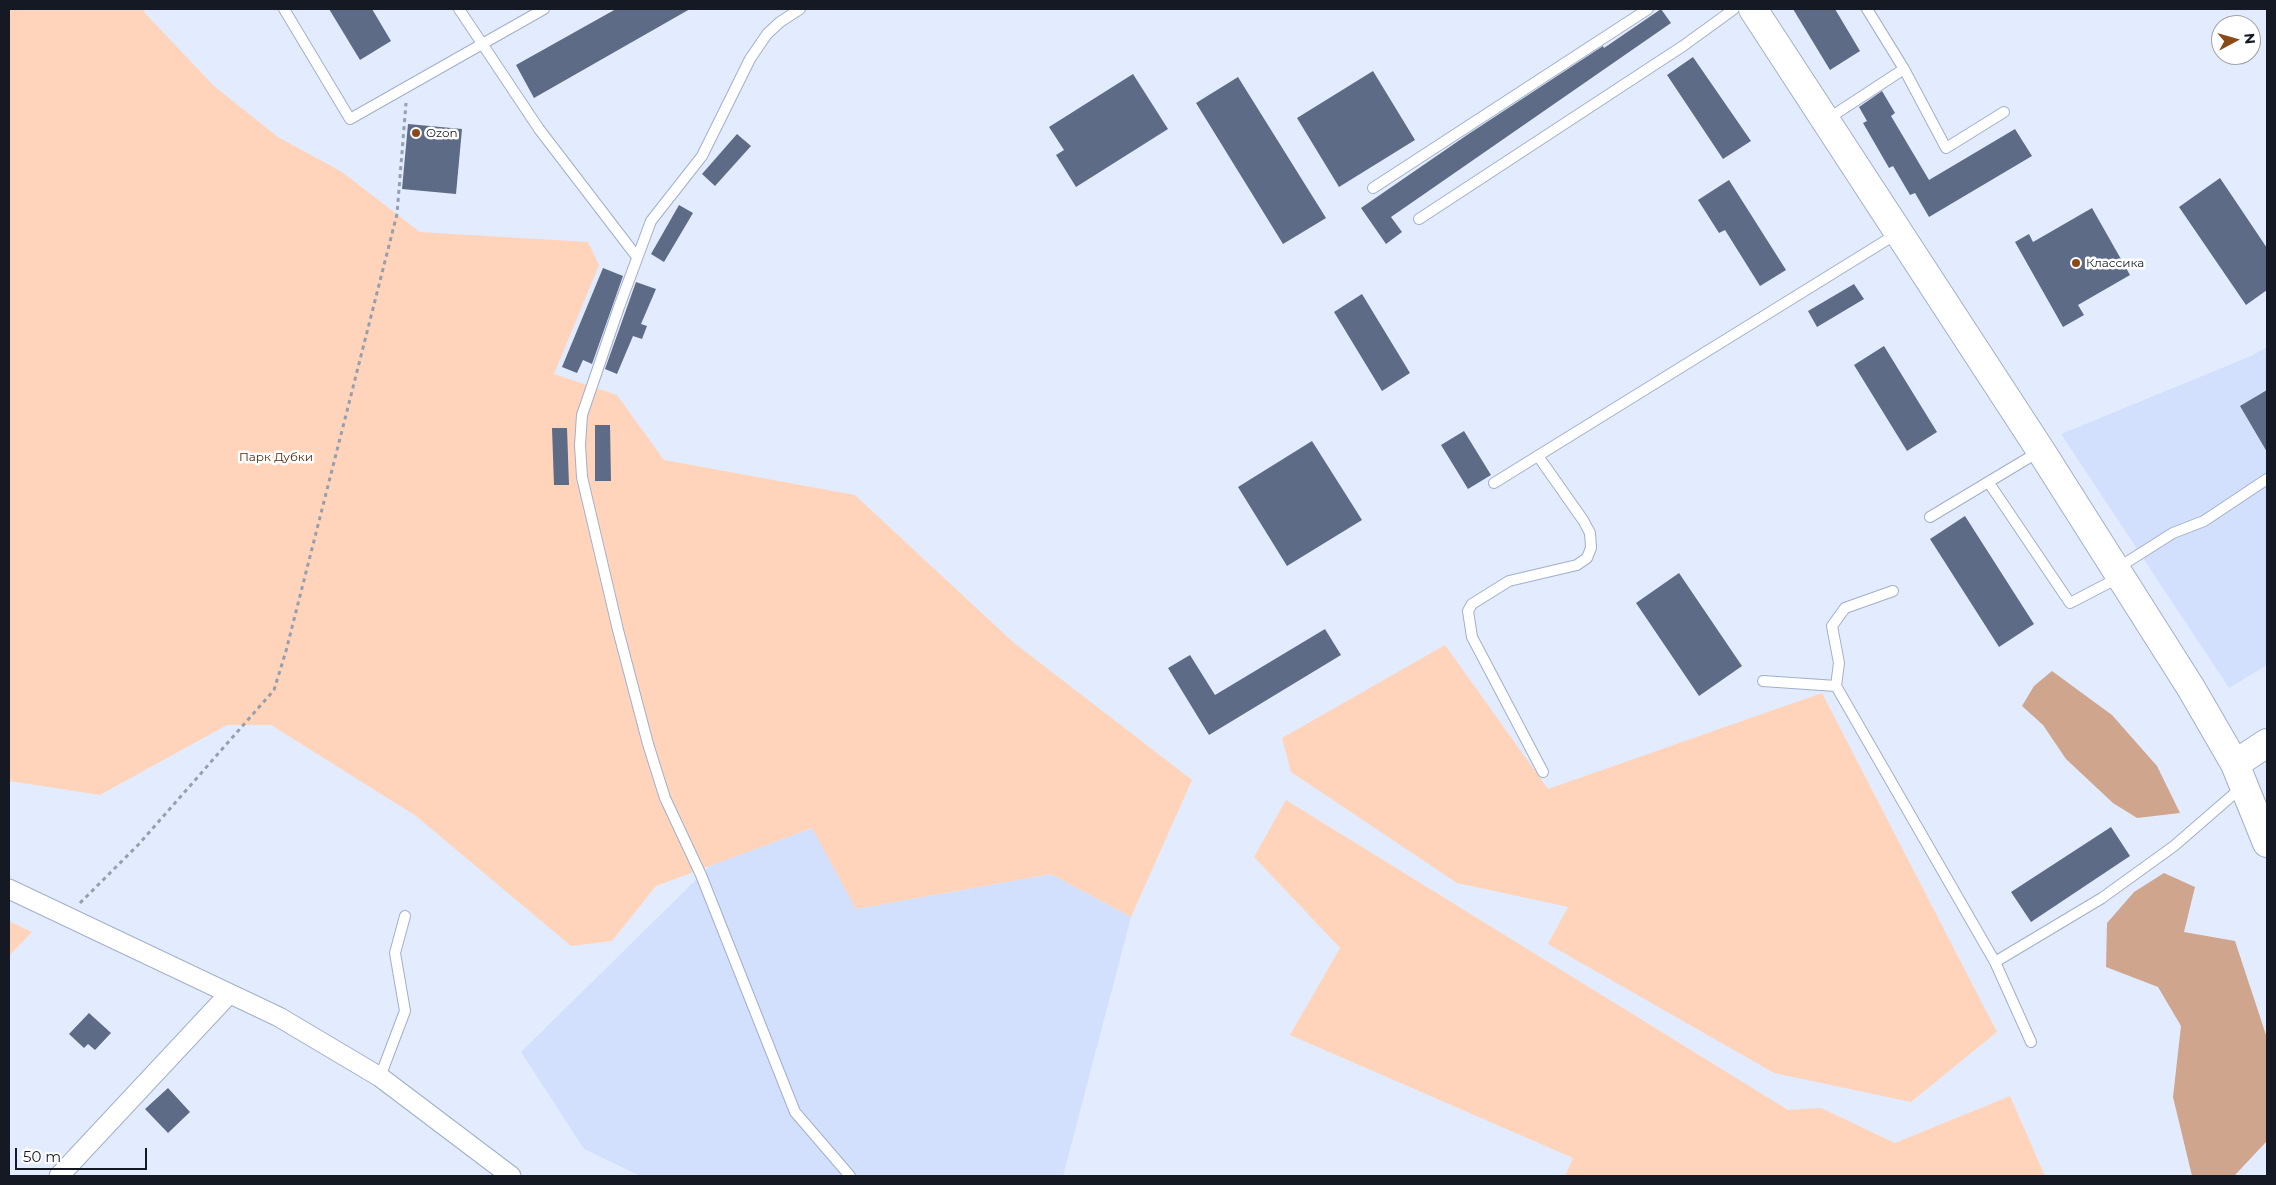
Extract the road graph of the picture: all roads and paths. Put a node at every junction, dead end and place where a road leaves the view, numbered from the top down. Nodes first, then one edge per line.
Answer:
1 (284, 9) edge
2 (459, 9) edge
3 (544, 9) edge
4 (800, 9) edge
5 (1648, 9) edge
6 (1734, 9) edge
7 (1753, 9) edge
8 (1868, 9) edge
9 (482, 44) junction
10 (1904, 69) junction
11 (407, 86) junction
12 (2004, 112) dead end
13 (1826, 120) junction
14 (1373, 188) dead end
15 (1419, 219) dead end
16 (1899, 232) junction
17 (637, 257) junction
18 (2041, 451) junction
19 (1538, 456) junction
20 (2267, 479) edge
21 (1989, 482) junction
22 (1494, 483) dead end
23 (1930, 518) dead end
24 (2118, 573) junction
25 (1893, 591) dead end
26 (1763, 681) dead end
27 (1836, 686) junction
28 (2267, 744) edge
29 (1543, 772) dead end
30 (2240, 774) junction
31 (2267, 843) edge
32 (9, 889) edge
33 (63, 915) junction
34 (405, 916) dead end
35 (1996, 962) junction
36 (228, 995) junction
37 (2031, 1042) dead end
38 (380, 1076) junction
39 (59, 1176) edge
40 (511, 1176) edge
41 (850, 1176) edge

1 - 11 lane
2 - 9 lane
3 - 9 lane
4 - 17 lane
5 - 14 lane
6 - 15 lane
7 - 13 street
8 - 10 lane
9 - 11 lane
9 - 17 lane
10 - 12 lane
10 - 13 lane
11 - 33 path
13 - 16 street
16 - 18 street
16 - 19 lane
17 - 41 lane
18 - 21 lane
18 - 24 street
19 - 22 lane
19 - 29 lane
20 - 24 lane
21 - 23 lane
21 - 24 lane
24 - 30 street
25 - 27 lane
26 - 27 lane
27 - 35 lane
28 - 30 street
30 - 31 street
30 - 35 lane
32 - 33 street
33 - 36 street
34 - 38 lane
35 - 37 lane
36 - 38 street
36 - 39 street
38 - 40 street

